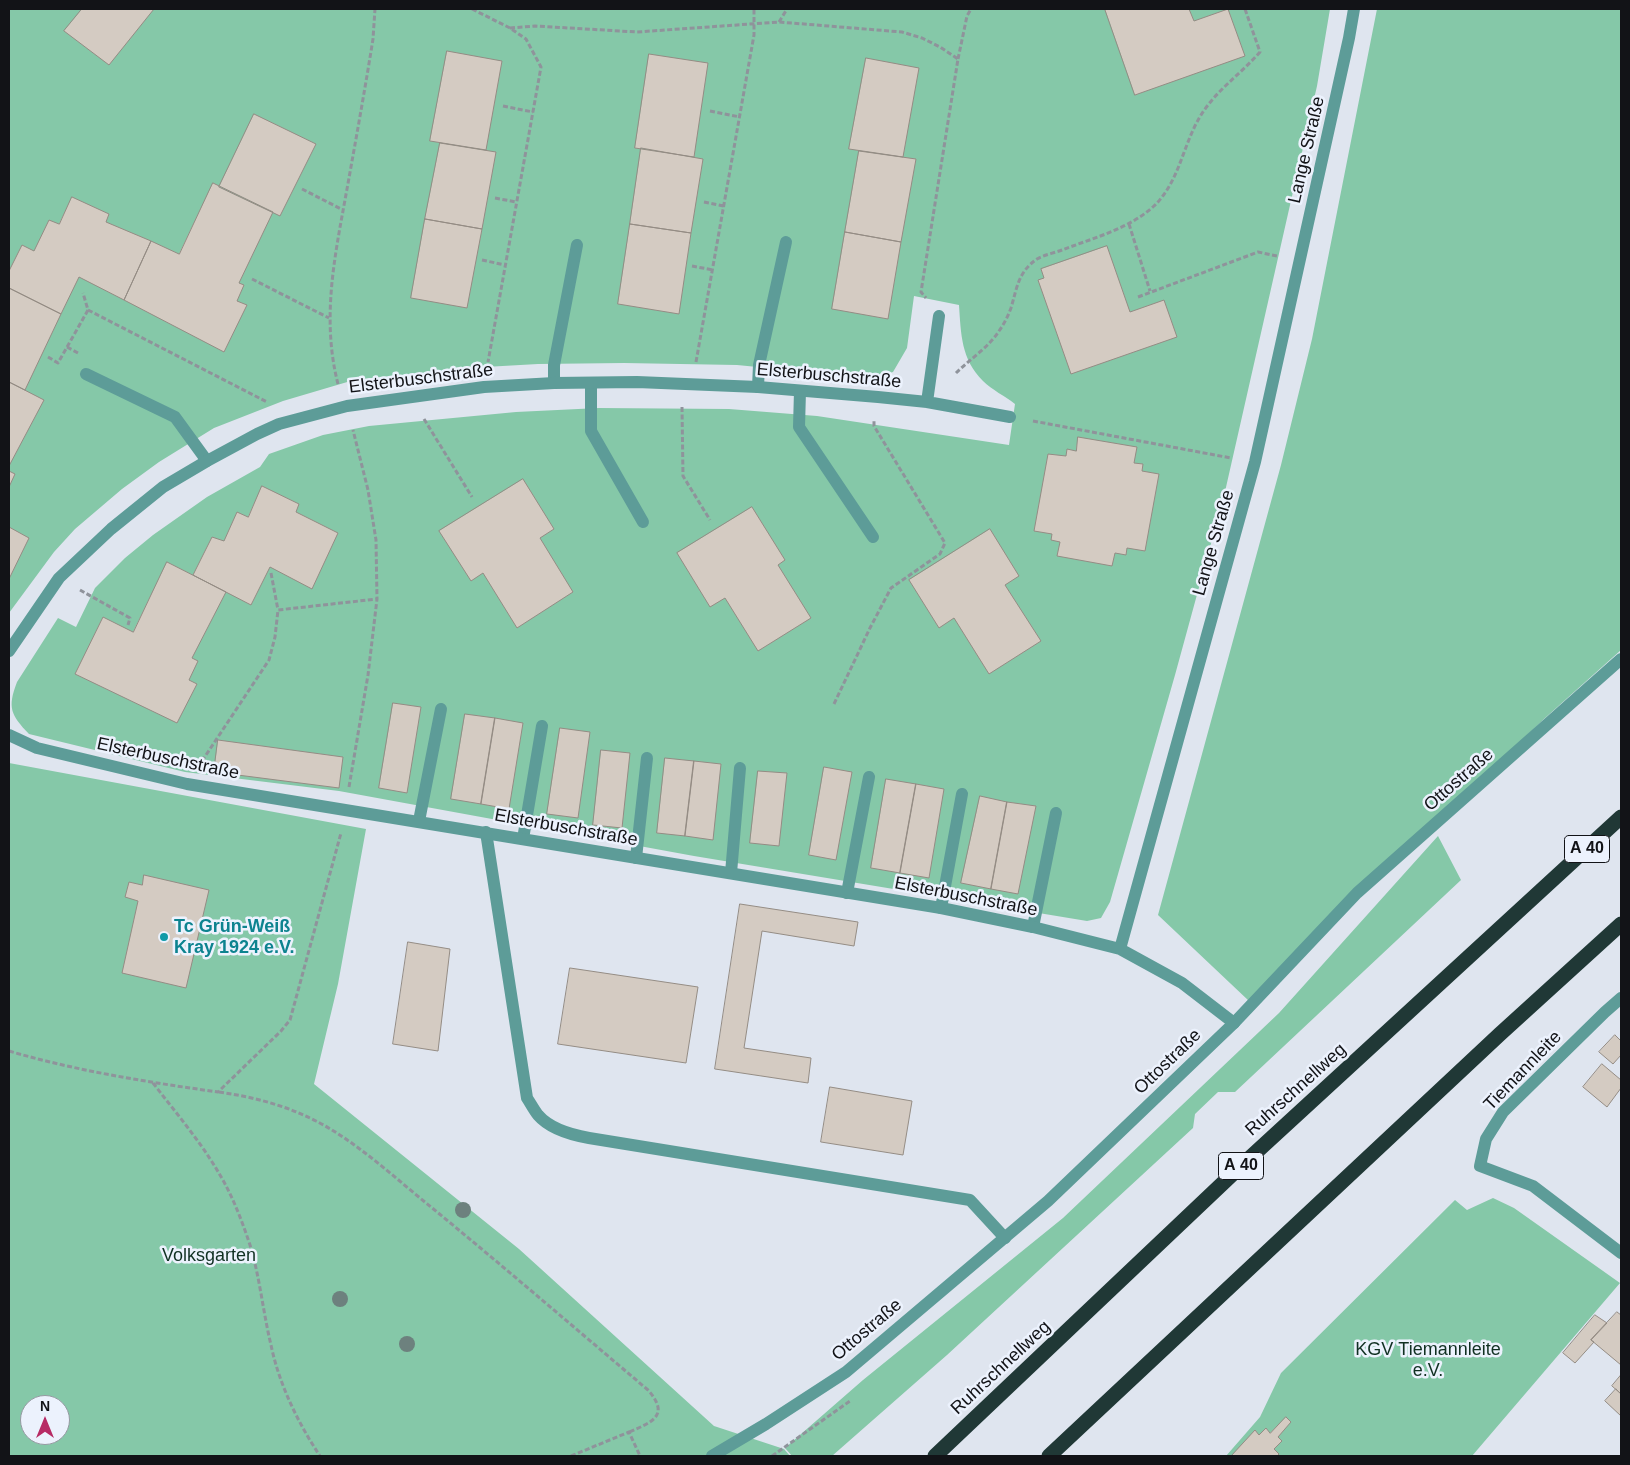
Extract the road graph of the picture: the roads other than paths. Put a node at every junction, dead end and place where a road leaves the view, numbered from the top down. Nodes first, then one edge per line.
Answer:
1 (1354, 9) edge
2 (786, 242) dead end
3 (577, 245) dead end
4 (939, 316) road end
5 (86, 374) dead end
6 (554, 383) junction
7 (591, 383) junction
8 (758, 387) junction
9 (800, 391) junction
10 (928, 402) junction
11 (1010, 417) road end
12 (207, 461) junction
13 (643, 522) dead end
14 (873, 537) dead end
15 (9, 651) edge
16 (1621, 659) edge
17 (441, 709) dead end
18 (542, 726) dead end
19 (9, 735) edge
20 (647, 758) dead end
21 (740, 768) dead end
22 (869, 778) dead end
23 (962, 794) dead end
24 (1056, 813) dead end
25 (1621, 817) edge
26 (419, 821) junction
27 (486, 832) junction
28 (523, 838) junction
29 (636, 858) junction
30 (731, 873) junction
31 (847, 893) junction
32 (941, 908) junction
33 (1621, 924) edge
34 (1033, 927) junction
35 (1120, 949) junction
36 (1621, 998) edge
37 (1234, 1023) junction
38 (1004, 1238) junction
39 (1621, 1253) edge
40 (712, 1456) edge
41 (934, 1456) edge
42 (1049, 1456) edge

1 - 35 street, Lange Straße
2 - 8 street
3 - 6 street
4 - 10 street
5 - 12 street
6 - 7 street, Elsterbuschstraße
6 - 12 street, Elsterbuschstraße
7 - 8 street, Elsterbuschstraße
7 - 13 street
8 - 9 street, Elsterbuschstraße
9 - 10 street, Elsterbuschstraße
9 - 14 street
10 - 11 street, Elsterbuschstraße
12 - 15 street, Elsterbuschstraße
16 - 37 street, Ottostraße
17 - 26 street
18 - 28 street
19 - 26 street, Elsterbuschstraße
20 - 29 street
21 - 30 street
22 - 31 street
23 - 32 street
24 - 34 street
25 - 41 highway, Ruhrschnellweg / A 40
26 - 27 street, Elsterbuschstraße
27 - 28 street, Elsterbuschstraße
27 - 38 street
28 - 29 street, Elsterbuschstraße
29 - 30 street, Elsterbuschstraße
30 - 31 street, Elsterbuschstraße
31 - 32 street, Elsterbuschstraße
32 - 34 street, Elsterbuschstraße
33 - 42 highway
34 - 35 street, Elsterbuschstraße
35 - 37 street
36 - 39 street, Tiemannleite
37 - 38 street, Ottostraße
38 - 40 street, Ottostraße

